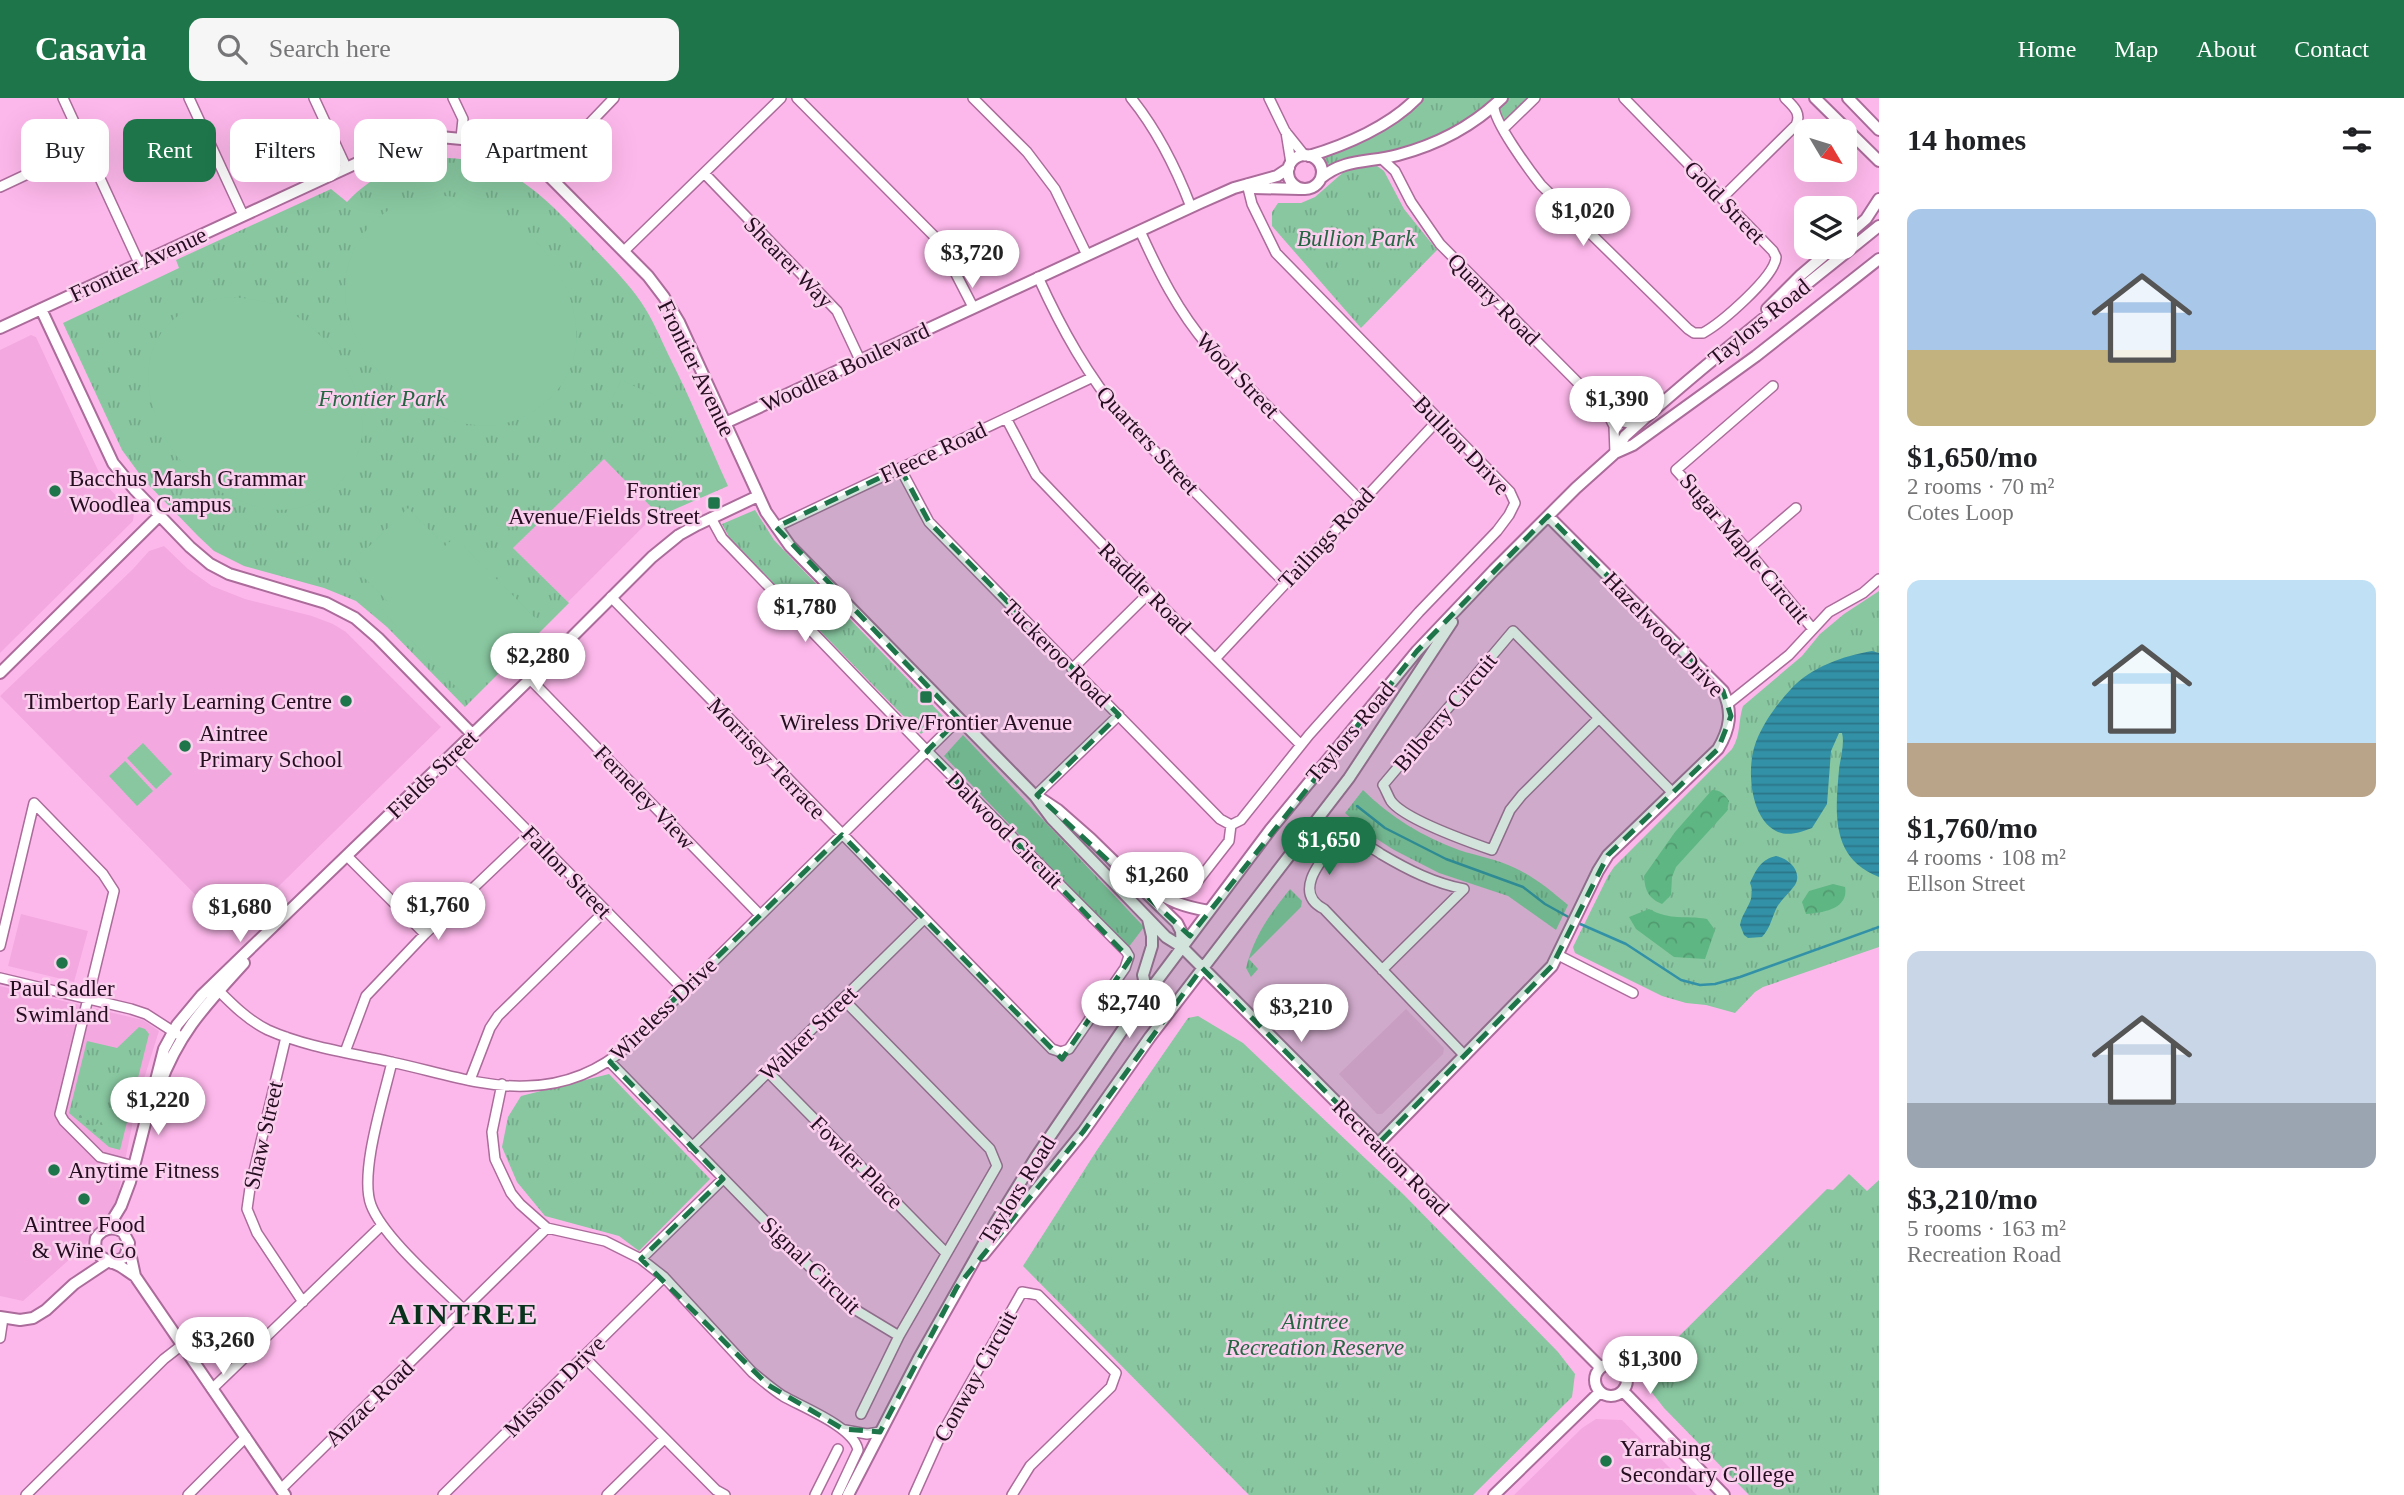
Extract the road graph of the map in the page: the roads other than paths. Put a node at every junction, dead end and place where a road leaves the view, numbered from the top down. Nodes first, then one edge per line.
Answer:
1 (63, 98) edge
2 (189, 98) edge
3 (314, 98) edge
4 (453, 98) edge
5 (614, 98) edge
6 (781, 98) edge
7 (797, 98) edge
8 (973, 98) edge
9 (1130, 98) edge
10 (1269, 98) edge
11 (1418, 98) edge
12 (1535, 98) edge
13 (1623, 98) edge
14 (1786, 98) edge
15 (1815, 98) edge
16 (1848, 98) edge
17 (1493, 106) edge
18 (72, 119) edge
19 (463, 119) edge
20 (594, 119) edge
21 (1501, 125) junction
22 (1879, 130) edge
23 (1285, 131) junction
24 (461, 138) edge
25 (1398, 155) junction
26 (1307, 156) junction
27 (1382, 159) junction
28 (1879, 162) edge
29 (1290, 166) junction
30 (346, 167) junction
31 (1395, 171) junction
32 (705, 174) junction
33 (21, 177) edge
34 (1321, 178) junction
35 (101, 182) edge
36 (555, 182) edge
37 (1247, 186) junction
38 (0, 187) edge
39 (1302, 189) junction
40 (1722, 198) junction
41 (1879, 199) edge
42 (1191, 207) junction
43 (243, 215) junction
44 (1879, 226) edge
45 (1857, 227) edge
46 (1140, 230) junction
47 (624, 251) junction
48 (1087, 255) junction
49 (1820, 259) edge
50 (1879, 259) edge
51 (139, 264) junction
52 (1038, 277) junction
53 (973, 307) junction
54 (41, 309) junction
55 (0, 328) edge
56 (1719, 354) junction
57 (860, 360) junction
58 (1091, 378) junction
59 (1773, 386) dead end
60 (1609, 414) junction
61 (1006, 418) junction
62 (1439, 419) junction
63 (724, 423) junction
64 (1637, 425) junction
65 (1615, 453) junction
66 (900, 468) junction
67 (758, 496) junction
68 (1361, 501) junction
69 (1796, 508) dead end
70 (159, 516) junction
71 (1548, 516) junction
72 (711, 518) junction
73 (776, 527) junction
74 (1747, 550) junction
75 (1879, 579) edge
76 (1285, 583) junction
77 (1149, 593) junction
78 (611, 597) junction
79 (1467, 598) junction
80 (1812, 628) junction
81 (1215, 659) junction
82 (1072, 668) junction
83 (0, 673) edge
84 (530, 679) junction
85 (1729, 703) junction
86 (1119, 715) junction
87 (1599, 718) junction
88 (959, 719) junction
89 (472, 734) junction
90 (1301, 745) junction
91 (927, 751) junction
92 (452, 754) junction
93 (1673, 793) junction
94 (1035, 796) junction
95 (1231, 825) junction
96 (530, 834) junction
97 (842, 835) junction
98 (347, 856) junction
99 (1123, 869) junction
100 (1197, 882) dead end
101 (605, 911) junction
102 (1209, 911) junction
103 (760, 915) junction
104 (1147, 918) junction
105 (924, 919) junction
106 (425, 934) junction
107 (0, 946) edge
108 (1182, 947) junction
109 (1558, 955) junction
110 (1202, 968) junction
111 (1382, 970) junction
112 (0, 978) edge
113 (216, 988) junction
114 (684, 990) junction
115 (1633, 993) dead end
116 (1147, 994) junction
117 (87, 998) junction
118 (842, 999) junction
119 (177, 1034) junction
120 (286, 1037) junction
121 (345, 1052) junction
122 (1465, 1056) junction
123 (392, 1062) junction
124 (610, 1062) junction
125 (768, 1072) junction
126 (470, 1080) junction
127 (502, 1084) junction
128 (1378, 1144) junction
129 (692, 1147) junction
130 (134, 1166) junction
131 (723, 1179) junction
132 (121, 1206) junction
133 (382, 1226) junction
134 (547, 1228) junction
135 (107, 1229) junction
136 (123, 1232) junction
137 (129, 1248) junction
138 (96, 1250) junction
139 (946, 1253) junction
140 (641, 1259) junction
141 (109, 1262) junction
142 (135, 1276) junction
143 (664, 1277) junction
144 (74, 1284) junction
145 (957, 1287) junction
146 (303, 1303) junction
147 (464, 1310) junction
148 (2, 1318) edge
149 (899, 1336) junction
150 (0, 1338) edge
151 (1648, 1344) dead end
152 (182, 1345) junction
153 (584, 1357) junction
154 (1600, 1367) junction
155 (1623, 1369) junction
156 (212, 1389) junction
157 (1623, 1391) junction
158 (1600, 1392) junction
159 (861, 1414) dead end
160 (843, 1429) junction
161 (880, 1432) junction
162 (246, 1437) junction
163 (664, 1439) junction
164 (838, 1449) dead end
165 (283, 1492) edge
166 (26, 1495) edge
167 (188, 1495) edge
168 (443, 1495) edge
169 (607, 1495) edge
170 (725, 1495) edge
171 (815, 1495) edge
172 (837, 1495) edge
173 (849, 1495) edge
174 (914, 1495) edge
175 (1012, 1495) edge
176 (1494, 1495) edge
177 (1724, 1495) edge

1 - 18 street
2 - 43 street
3 - 30 street
4 - 19 street
5 - 20 street
6 - 32 street
7 - 53 street
8 - 48 street
9 - 42 street
10 - 23 street
11 - 26 street
12 - 21 street
13 - 40 street, Gold Street
14 - 40 street
15 - 28 street
16 - 22 street
17 - 21 street
17 - 25 street
21 - 40 street, Gold Street
23 - 26 street
23 - 29 street
24 - 30 street, Frontier Avenue
25 - 27 street
25 - 31 street
26 - 29 street
26 - 34 street
27 - 31 street, Quarry Road
27 - 34 street
29 - 37 street, Woodlea Boulevard
29 - 39 street
30 - 43 street, Frontier Avenue
31 - 60 street, Quarry Road
32 - 47 street
32 - 57 street, Shearer Way
33 - 38 street
34 - 39 street
35 - 51 street
36 - 47 street, Frontier Avenue
37 - 39 street, Woodlea Boulevard
37 - 42 street, Woodlea Boulevard
37 - 62 street, Bullion Drive
41 - 45 street
42 - 46 street, Woodlea Boulevard
43 - 51 street, Frontier Avenue
44 - 56 street, Taylors Road
46 - 48 street, Woodlea Boulevard
46 - 68 street, Wool Street
47 - 63 street, Frontier Avenue
48 - 52 street, Woodlea Boulevard
49 - 56 street
50 - 65 street, Taylors Road
51 - 54 street, Frontier Avenue
52 - 53 street, Woodlea Boulevard
52 - 58 street, Quarters Street
53 - 57 street, Woodlea Boulevard
54 - 55 street, Frontier Avenue
54 - 70 street
56 - 64 street, Taylors Road
57 - 63 street, Woodlea Boulevard
58 - 61 street, Fleece Road
58 - 76 street, Quarters Street
59 - 74 street, Sugar Maple Circuit
60 - 64 street, Quarry Road
60 - 65 street
61 - 66 street, Fleece Road
61 - 77 street, Raddle Road
62 - 68 street, Tailings Road
62 - 90 street, Bullion Drive
63 - 67 street, Frontier Avenue
64 - 65 street, Taylors Road
65 - 71 street, Taylors Road
66 - 73 street, Fleece Road
66 - 82 street, Tuckeroo Road
67 - 72 street, Fields Street
67 - 73 street, Frontier Avenue
68 - 76 street, Tailings Road
69 - 74 street
70 - 83 street
70 - 89 street
71 - 79 street, Taylors Road
71 - 85 street, Hazelwood Drive
72 - 78 street, Fields Street
72 - 91 street
73 - 88 street, Frontier Avenue
74 - 80 street, Sugar Maple Circuit
75 - 80 street
76 - 81 street, Tailings Road
77 - 81 street, Raddle Road
77 - 82 street
78 - 84 street, Fields Street
78 - 97 street, Morrisey Terrace
79 - 102 street, Taylors Road
79 - 110 street, Taylors Road
80 - 85 street
81 - 90 street, Raddle Road
82 - 86 street, Tuckeroo Road
84 - 89 street, Fields Street
84 - 103 street, Ferneley View
85 - 93 street, Hazelwood Drive
86 - 94 street
86 - 95 street, Tuckeroo Road
87 - 87 street, Bilberry Circuit
87 - 93 street, Bilberry Circuit
88 - 91 street, Wireless Drive
88 - 94 street, Frontier Avenue
89 - 92 street, Fields Street
90 - 95 street, Bullion Drive
91 - 97 street, Wireless Drive
91 - 105 street, Dalwood Circuit
92 - 96 street, Fallon Street
92 - 98 street, Fields Street
93 - 109 street, Hazelwood Drive
94 - 99 street, Frontier Avenue
94 - 104 street, Frontier Avenue
95 - 100 street
96 - 101 street, Fallon Street
96 - 106 street
97 - 103 street, Wireless Drive
97 - 105 street, Morrisey Terrace
98 - 106 street
98 - 113 street, Fields Street
99 - 102 street
99 - 108 street, Frontier Avenue
101 - 114 street, Fallon Street
101 - 126 street
102 - 108 street, Taylors Road
103 - 114 street, Wireless Drive
104 - 108 street, Frontier Avenue
104 - 116 street
105 - 118 street, Walker Street
106 - 121 street
107 - 117 street
108 - 110 street, Recreation Road
108 - 116 street, Taylors Road
109 - 115 street
109 - 122 street, Hazelwood Drive
110 - 128 street, Recreation Road
110 - 145 street, Taylors Road
111 - 111 street
111 - 122 street
112 - 117 street
113 - 119 street, Fields Street
113 - 120 street, Wireless Drive
114 - 124 street, Wireless Drive
116 - 145 street, Taylors Road
117 - 119 street
117 - 130 street
118 - 125 street, Walker Street
118 - 139 street
119 - 130 street, Fields Street
120 - 121 street, Wireless Drive
120 - 146 street, Shaw Street
121 - 123 street, Wireless Drive
122 - 128 street, Hazelwood Drive
123 - 126 street, Wireless Drive
123 - 133 street
124 - 127 street, Wireless Drive
124 - 129 street, Signal Circuit
125 - 129 street, Walker Street
125 - 139 street, Fowler Place
126 - 127 street, Wireless Drive
127 - 134 street
128 - 154 street, Recreation Road
129 - 131 street, Signal Circuit
130 - 132 street, Fields Street
131 - 140 street
131 - 149 street, Signal Circuit
132 - 135 street, Fields Street
132 - 136 street, Fields Street
133 - 146 street
133 - 147 street
134 - 140 street
134 - 147 street, Anzac Road
135 - 136 street
135 - 138 street
136 - 137 street
137 - 141 street
137 - 142 street
138 - 141 street
138 - 144 street
139 - 149 street
140 - 143 street
141 - 142 street
141 - 144 street
142 - 152 street
143 - 153 street, Mission Drive
143 - 160 street
144 - 148 street
145 - 161 street, Taylors Road
146 - 156 street
147 - 165 street, Anzac Road
148 - 150 street
149 - 159 street
151 - 155 street
152 - 156 street
152 - 166 street
153 - 163 street
153 - 168 street, Mission Drive
154 - 155 street
154 - 158 street
155 - 157 street
156 - 162 street
157 - 158 street
157 - 177 street
158 - 176 street
160 - 161 street
160 - 172 street
161 - 173 street, Taylors Road
162 - 165 street
162 - 167 street
163 - 169 street
163 - 170 street
164 - 171 street
174 - 175 street, Conway Circuit

